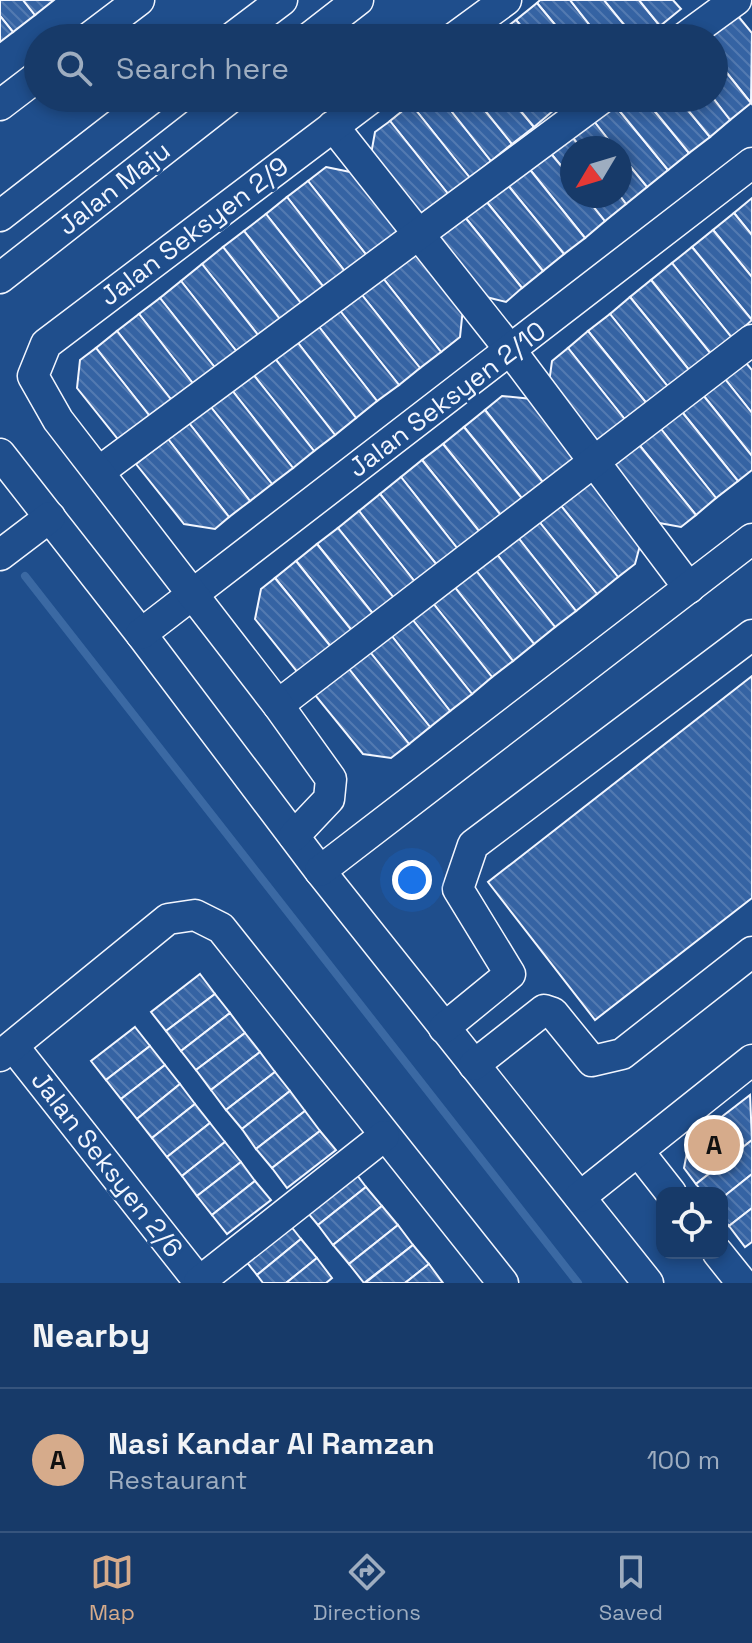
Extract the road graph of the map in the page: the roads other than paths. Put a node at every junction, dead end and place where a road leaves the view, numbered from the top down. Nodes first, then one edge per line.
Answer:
1 (139, 0) edge
2 (282, 0) edge
3 (358, 0) edge
4 (506, 0) edge
5 (736, 0) edge
6 (107, 24) edge
7 (250, 24) edge
8 (327, 24) edge
9 (473, 24) edge
10 (703, 24) edge
11 (24, 87) edge
12 (0, 105) edge
13 (134, 112) edge
14 (212, 112) edge
15 (352, 112) edge
16 (583, 112) edge
17 (333, 126) junction
18 (752, 163) edge
19 (0, 216) edge
20 (417, 234) junction
21 (0, 278) edge
22 (752, 340) edge
23 (511, 351) junction
24 (0, 454) edge
25 (595, 460) junction
26 (100, 471) junction
27 (50, 517) junction
28 (752, 539) edge
29 (0, 555) edge
30 (689, 588) junction
31 (193, 594) junction
32 (141, 634) junction
33 (752, 635) edge
34 (278, 705) junction
35 (294, 836) junction
36 (320, 871) junction
37 (752, 952) edge
38 (444, 1028) junction
39 (7, 1051) edge
40 (474, 1065) junction
41 (748, 1072) edge
42 (384, 1136) junction
43 (638, 1151) junction
44 (666, 1187) edge
45 (580, 1197) junction
46 (723, 1259) edge
47 (200, 1283) edge
48 (503, 1283) edge
49 (648, 1283) edge
50 (742, 1283) edge

1 - 6 street
2 - 7 street
3 - 8 street
4 - 9 street
5 - 10 street
11 - 12 street
13 - 19 street, Jalan Maju
14 - 21 street, Jalan Maju
15 - 17 street, Jalan Seksyen 2/9
16 - 20 street
17 - 20 street
17 - 26 street, Jalan Seksyen 2/9
18 - 23 street, Jalan Seksyen 2/10
20 - 23 street
20 - 26 street
22 - 25 street
23 - 25 street
23 - 31 street, Jalan Seksyen 2/10
24 - 27 street
25 - 30 street
25 - 34 street
26 - 31 street
27 - 29 street
27 - 32 street
28 - 30 street
30 - 36 street
31 - 32 street, Jalan Seksyen 2/10
31 - 34 street
32 - 35 street
33 - 38 street
34 - 35 street
35 - 36 street
36 - 38 street
37 - 40 street
38 - 40 street
39 - 42 street
39 - 47 street, Jalan Seksyen 2/6
40 - 45 street
41 - 43 street
42 - 47 street
42 - 48 street
43 - 44 street
43 - 45 street
45 - 49 street
46 - 50 street

